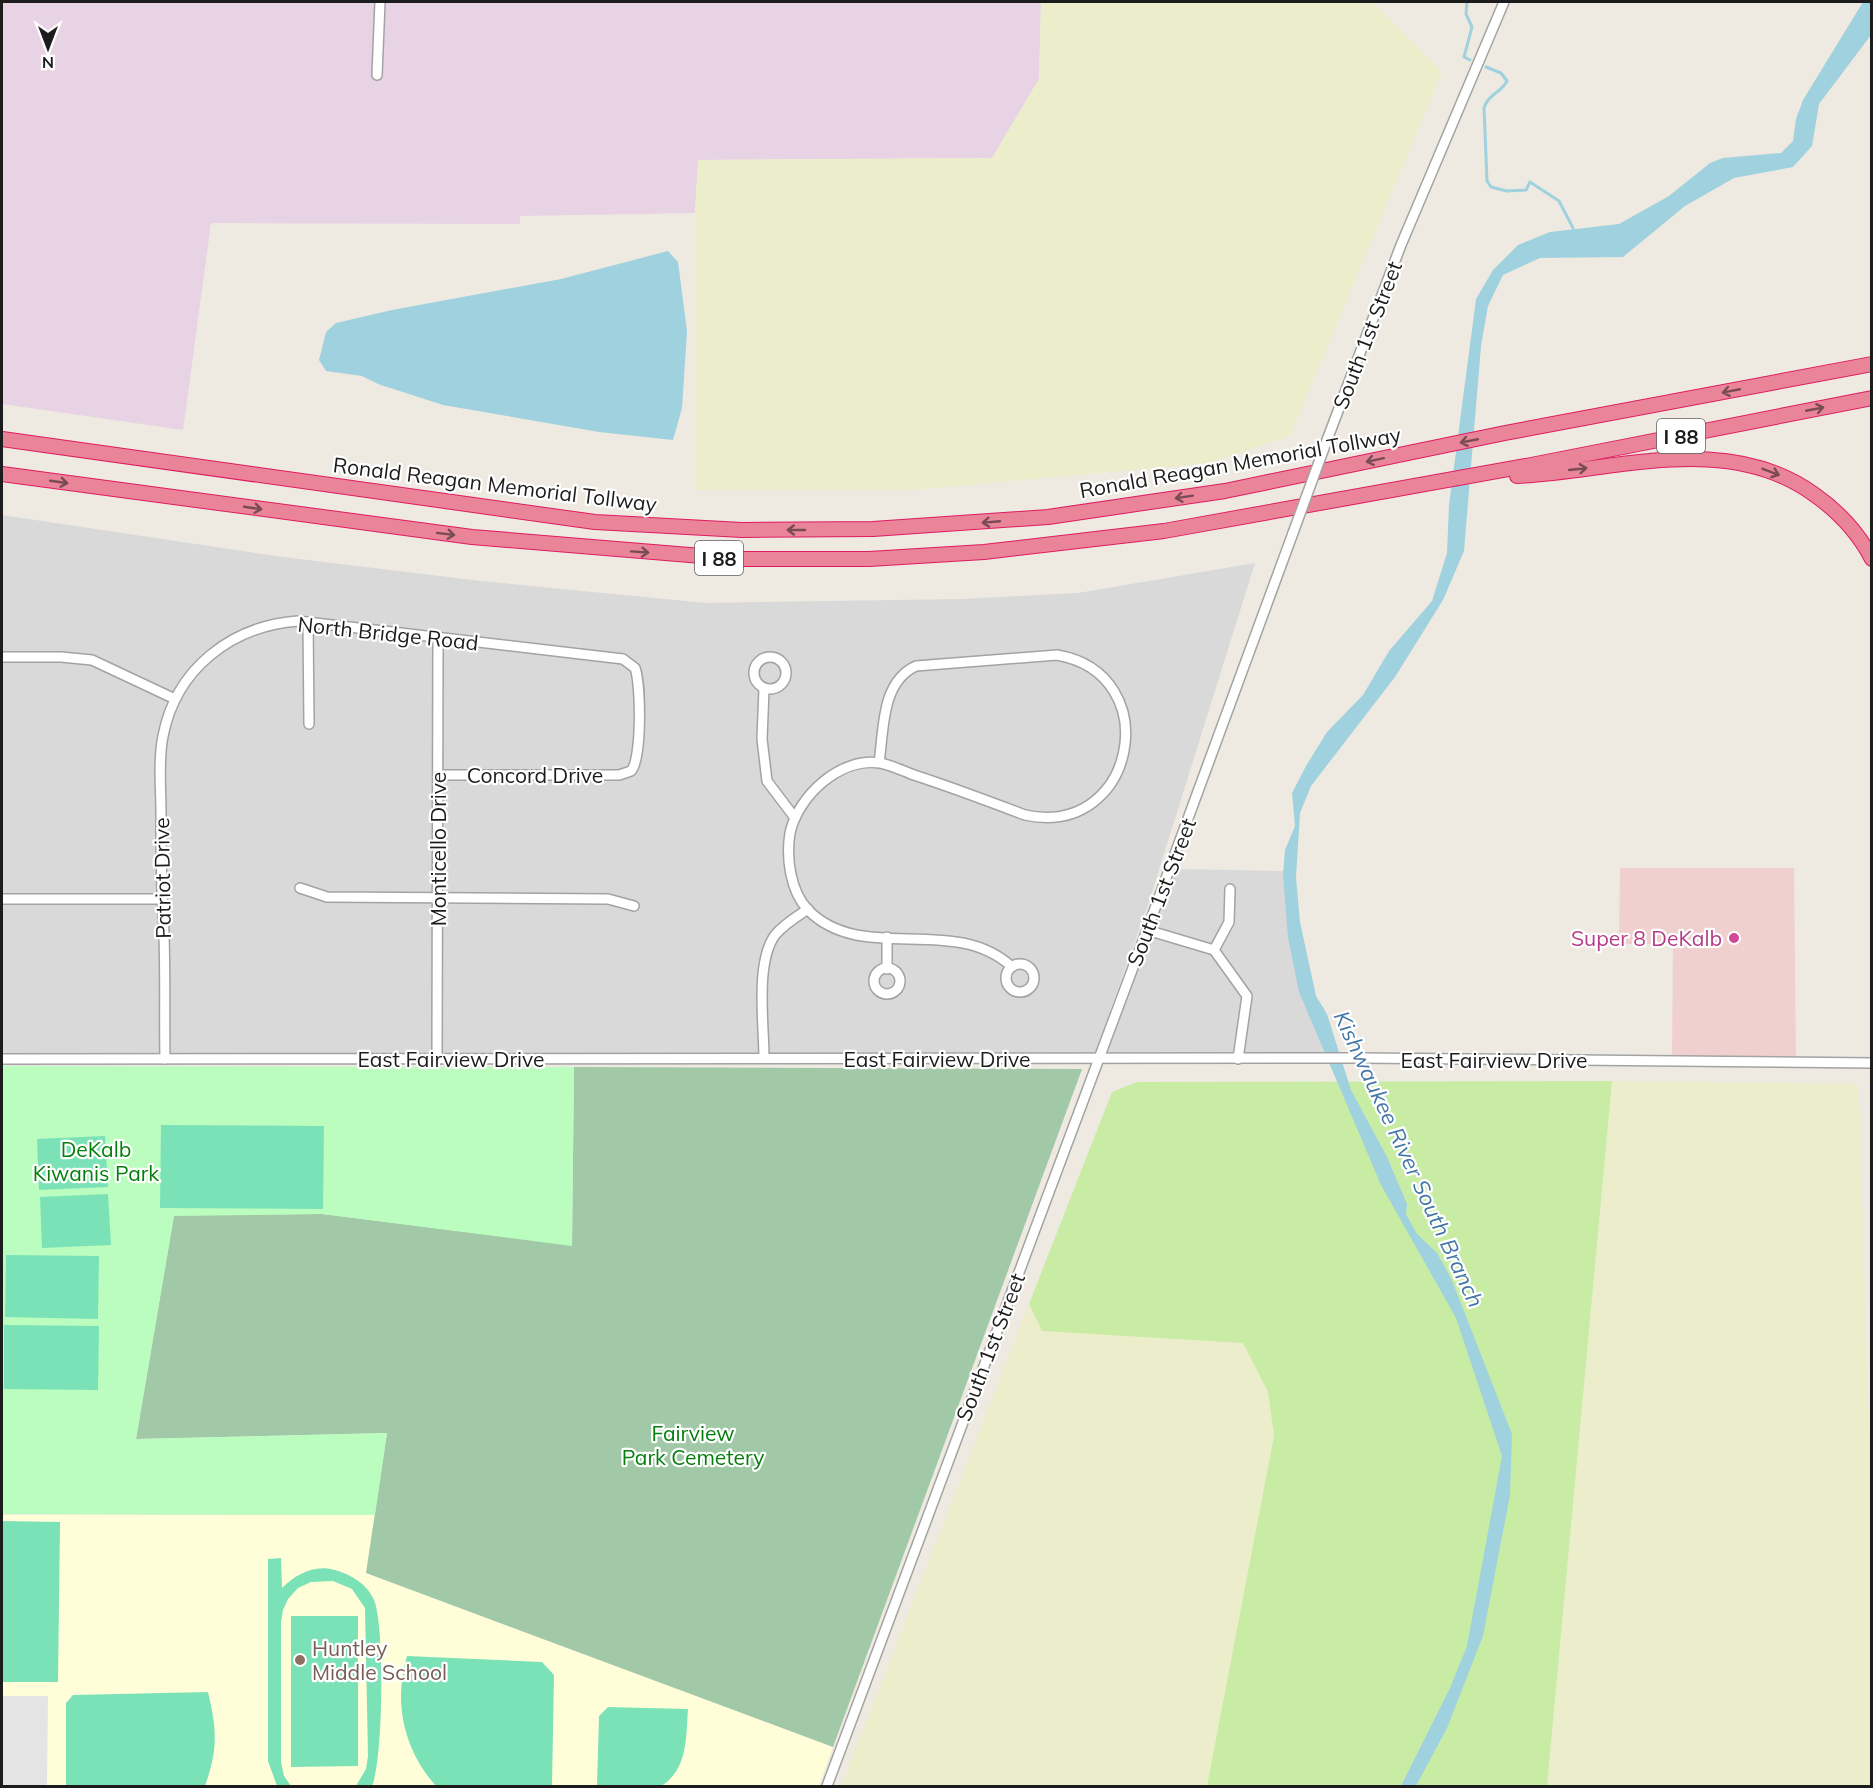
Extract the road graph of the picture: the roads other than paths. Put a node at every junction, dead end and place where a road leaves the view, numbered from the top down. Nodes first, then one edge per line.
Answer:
1 (380, 2) edge
2 (1504, 2) edge
3 (377, 75) dead end
4 (1872, 364) edge
5 (1872, 398) edge
6 (2, 439) edge
7 (2, 474) edge
8 (1490, 475) junction
9 (1872, 559) edge
10 (308, 622) junction
11 (438, 638) junction
12 (2, 657) edge
13 (764, 689) dead end
14 (175, 699) junction
15 (309, 724) dead end
16 (879, 763) junction
17 (631, 771) joint
18 (438, 775) junction
19 (795, 818) junction
20 (300, 888) dead end
21 (1230, 889) dead end
22 (438, 898) junction
23 (2, 899) edge
24 (161, 899) junction
25 (634, 906) dead end
26 (808, 909) junction
27 (1147, 930) junction
28 (887, 937) junction
29 (1214, 950) junction
30 (1012, 967) dead end
31 (887, 969) dead end
32 (764, 1058) junction
33 (2, 1059) edge
34 (165, 1059) junction
35 (1238, 1059) junction
36 (438, 1060) junction
37 (1098, 1060) junction
38 (1872, 1063) edge
39 (827, 1786) edge

1 - 3 street
2 - 27 street, South 1st Street, bridge
4 -> 6 highway, Ronald Reagan Memorial Tollway / I 88
8 -> 5 highway, I 88
7 -> 8 highway, I 88
8 -> 9 highway
10 - 11 street, North Bridge Road
10 - 14 street, North Bridge Road
10 - 15 street
11 - 17 street, North Bridge Road
11 - 18 street, Monticello Drive
12 - 14 street
13 - 19 street
14 - 24 street, Patriot Drive
16 - 16 street
16 - 19 street
17 - 18 street, Concord Drive
18 - 22 street, Monticello Drive
19 - 26 street
20 - 22 street
21 - 29 street
22 - 25 street
22 - 36 street, Monticello Drive
23 - 24 street
24 - 34 street, Patriot Drive
26 - 28 street
26 - 32 street
27 - 29 street
27 - 37 street, South 1st Street
28 - 30 street
28 - 31 street
29 - 35 street
32 - 36 street, East Fairview Drive
32 - 37 street, East Fairview Drive
33 - 34 street, East Fairview Drive
34 - 36 street, East Fairview Drive
35 - 37 street, East Fairview Drive
35 - 38 street, East Fairview Drive
37 - 39 street, South 1st Street

